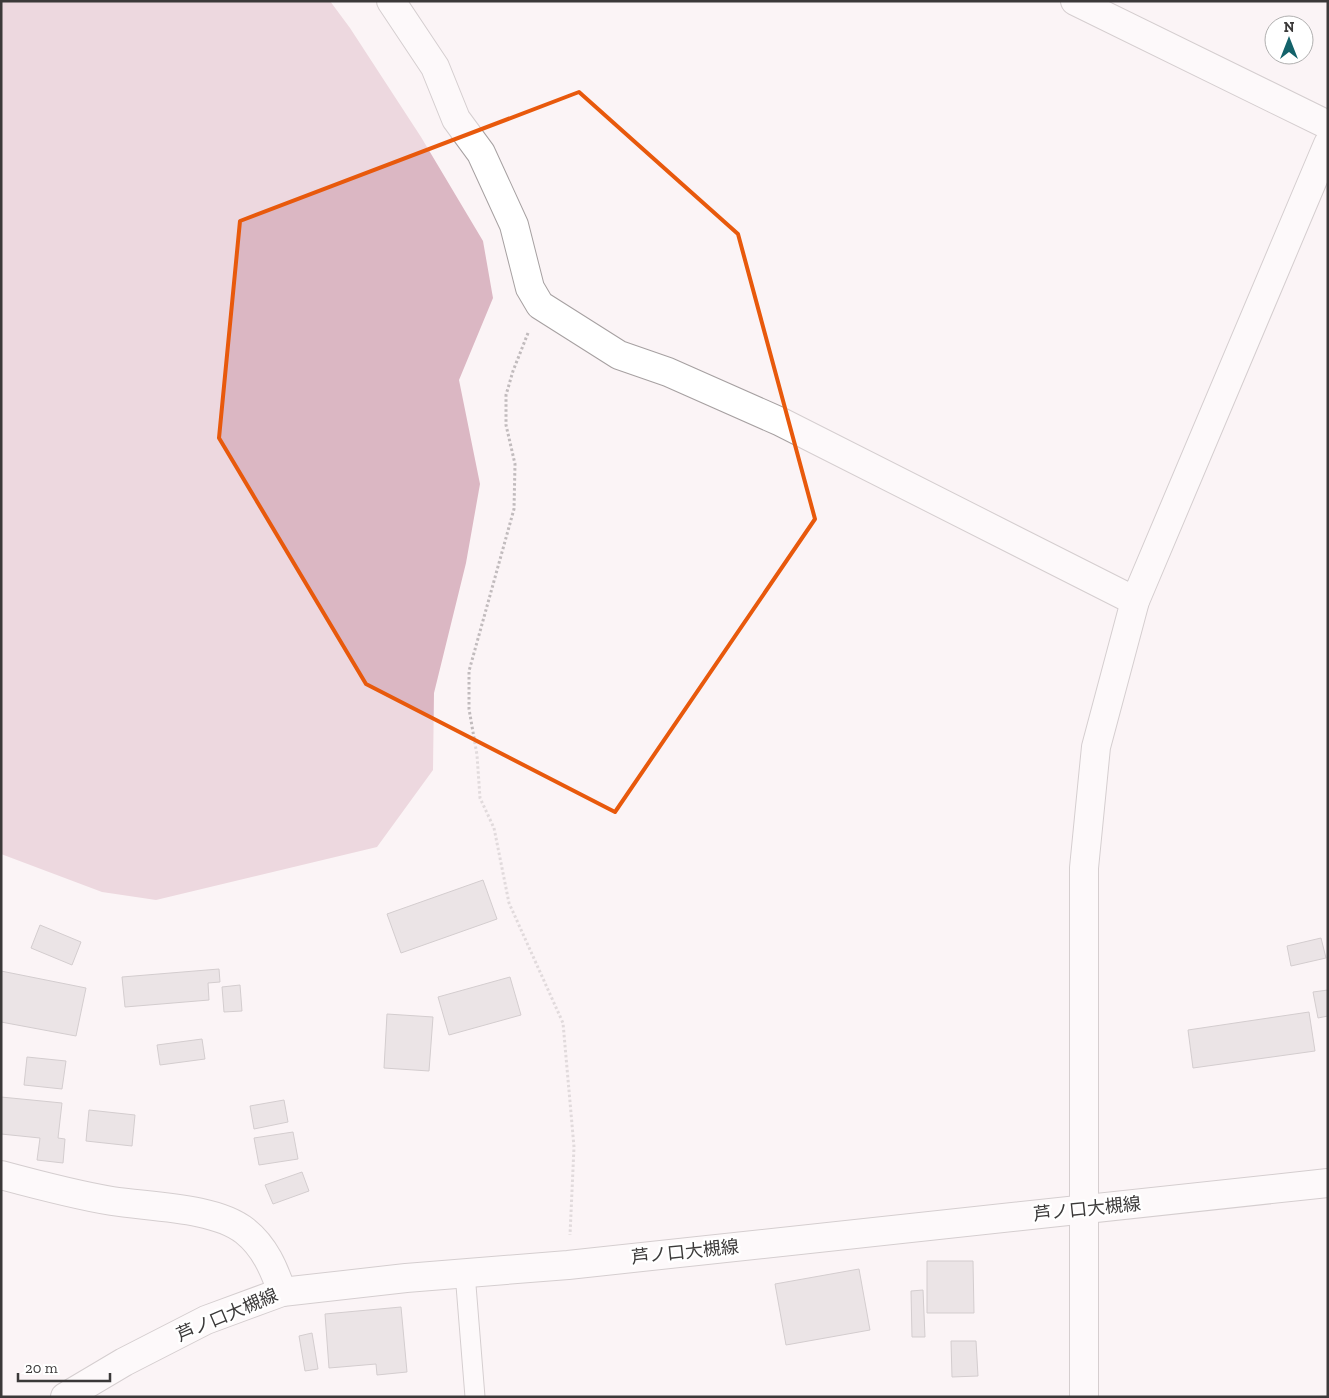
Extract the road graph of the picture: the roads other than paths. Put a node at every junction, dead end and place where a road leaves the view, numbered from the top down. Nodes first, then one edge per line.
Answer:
1 (391, 1) edge
2 (1075, 1) edge
3 (1328, 125) edge
4 (1328, 144) edge
5 (1135, 600) junction
6 (1, 1175) edge
7 (1328, 1183) edge
8 (1086, 1209) junction
9 (465, 1273) junction
10 (282, 1292) junction
11 (65, 1397) edge
12 (475, 1397) edge
13 (1084, 1397) edge

1 - 5 street
2 - 3 street
4 - 5 street
5 - 8 street
6 - 10 street
7 - 8 street, 芦ノ口大槻線
8 - 9 street, 芦ノ口大槻線
8 - 13 street
9 - 10 street, 芦ノ口大槻線
9 - 12 lane
10 - 11 street, 芦ノ口大槻線

